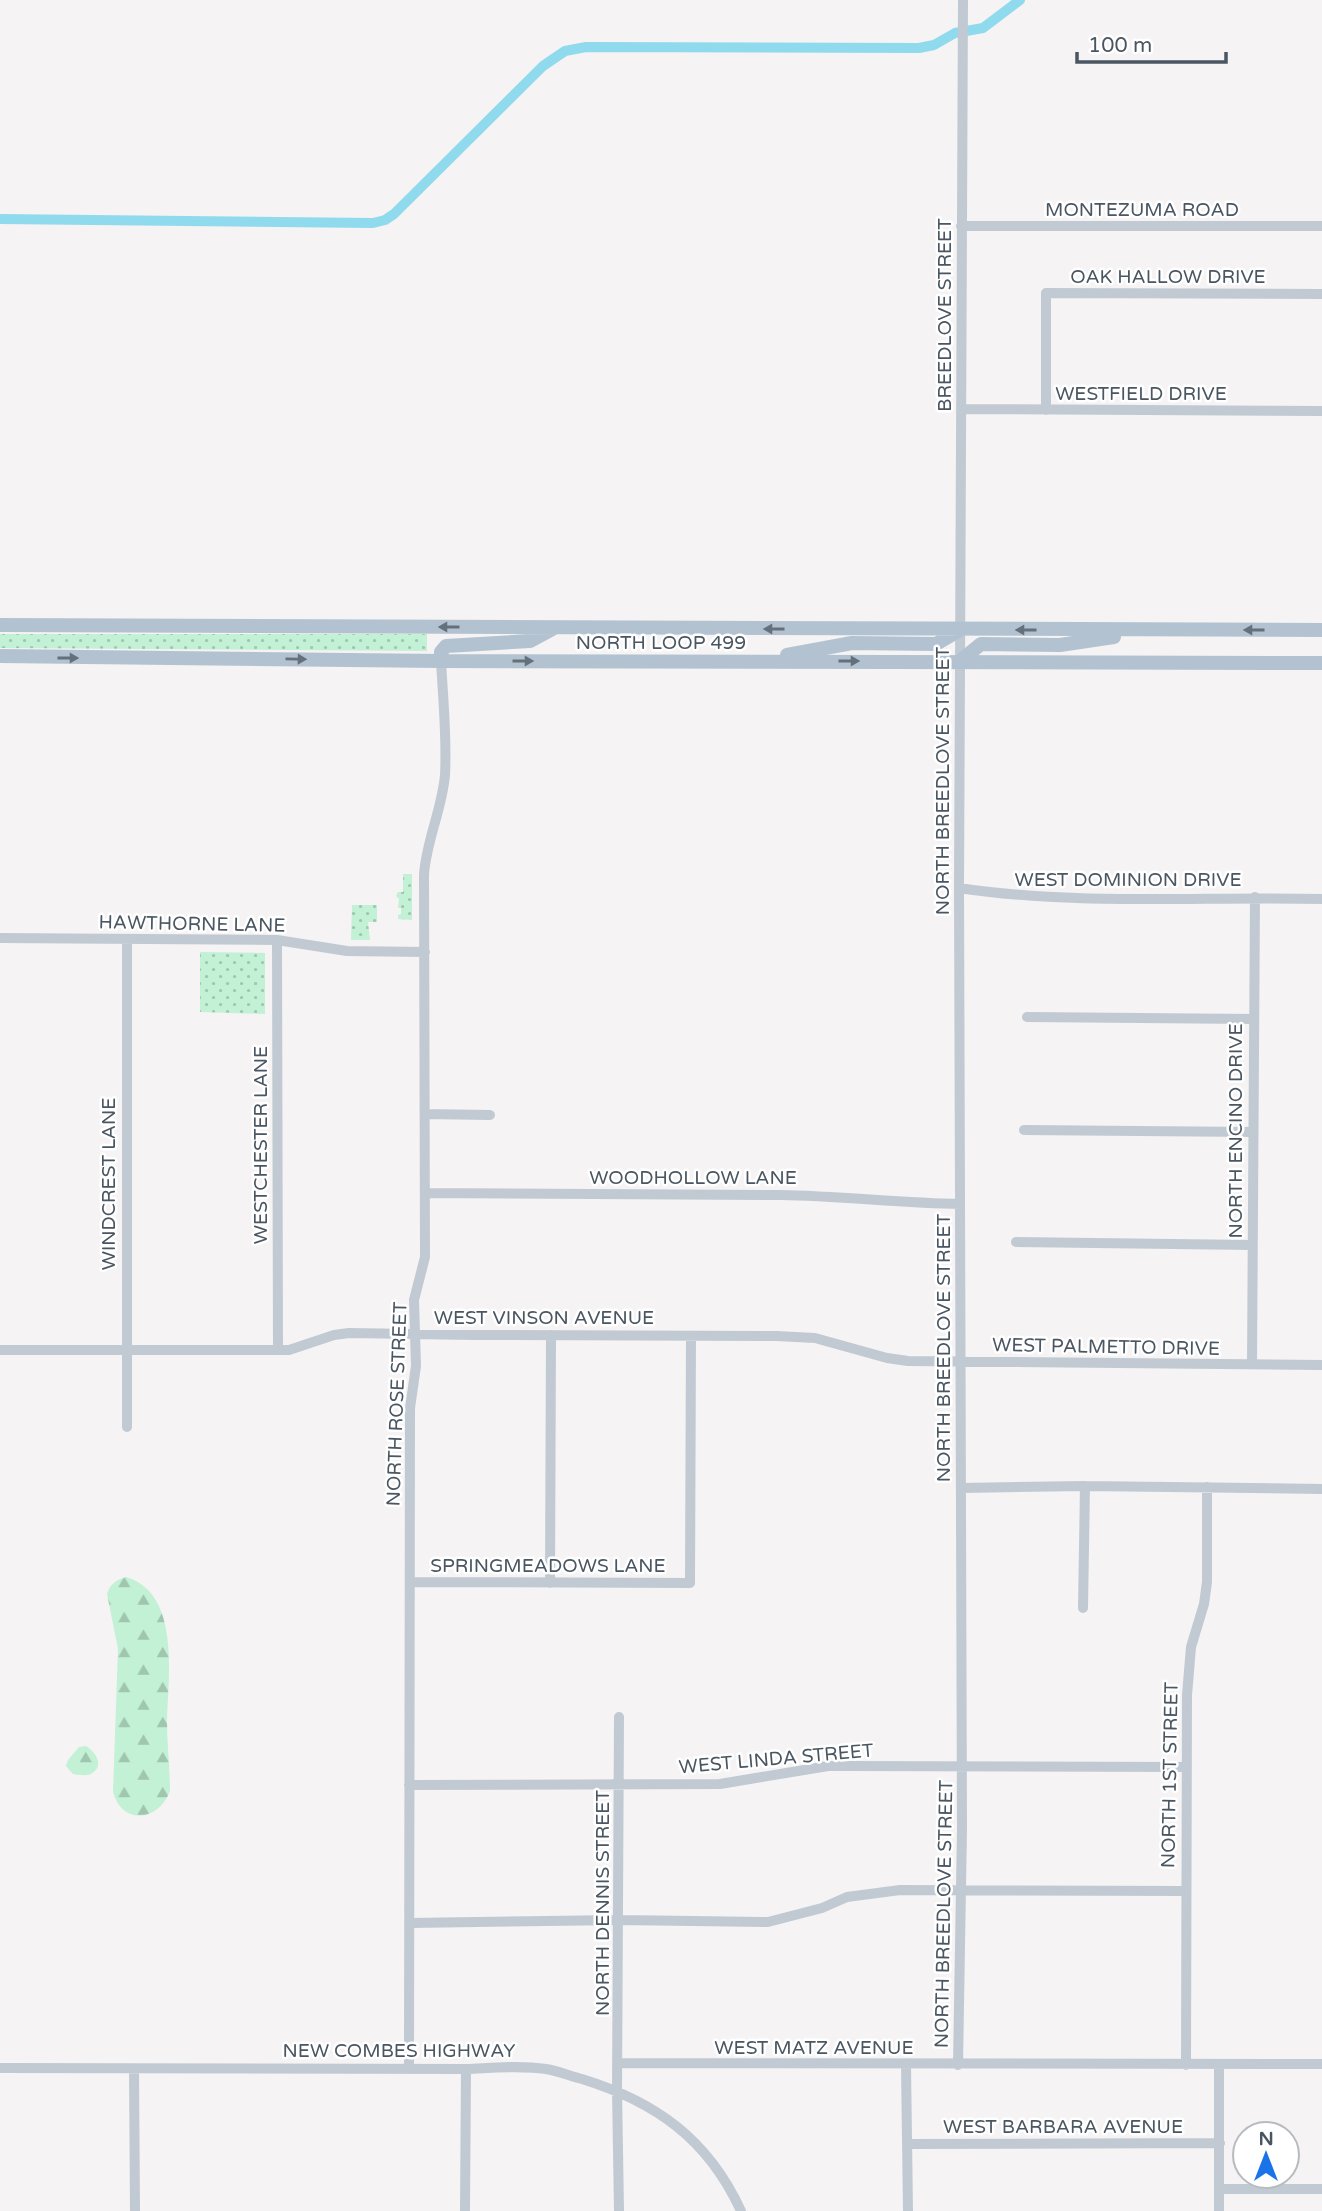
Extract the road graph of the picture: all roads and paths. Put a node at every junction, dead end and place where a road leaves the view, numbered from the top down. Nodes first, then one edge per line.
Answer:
1 (963, 0) edge
2 (961, 226) junction
3 (1322, 226) edge
4 (1322, 294) edge
5 (961, 409) junction
6 (1046, 410) junction
7 (1322, 411) edge
8 (0, 625) edge
9 (556, 628) junction
10 (960, 630) junction
11 (1154, 630) junction
12 (1322, 630) edge
13 (0, 656) edge
14 (441, 661) junction
15 (758, 661) junction
16 (960, 661) junction
17 (1322, 663) edge
18 (960, 888) junction
19 (1255, 897) junction
20 (1322, 899) edge
21 (0, 938) edge
22 (127, 940) junction
23 (277, 940) junction
24 (425, 952) junction
25 (1027, 1017) dead end
26 (1253, 1018) junction
27 (425, 1114) junction
28 (490, 1115) dead end
29 (1024, 1130) dead end
30 (1253, 1132) junction
31 (425, 1193) junction
32 (960, 1205) junction
33 (1016, 1242) dead end
34 (1252, 1245) junction
35 (416, 1334) junction
36 (551, 1335) junction
37 (691, 1336) junction
38 (0, 1350) edge
39 (125, 1350) junction
40 (278, 1350) junction
41 (961, 1362) junction
42 (1252, 1364) junction
43 (1322, 1365) edge
44 (127, 1427) dead end
45 (1085, 1486) junction
46 (1207, 1487) junction
47 (962, 1488) junction
48 (1322, 1489) edge
49 (410, 1582) junction
50 (550, 1583) junction
51 (1083, 1608) dead end
52 (619, 1717) dead end
53 (962, 1766) junction
54 (1187, 1767) junction
55 (409, 1784) junction
56 (620, 1784) junction
57 (961, 1891) junction
58 (1185, 1891) junction
59 (619, 1920) junction
60 (410, 1923) junction
61 (618, 2063) junction
62 (1322, 2064) edge
63 (906, 2065) junction
64 (1186, 2065) junction
65 (1219, 2065) junction
66 (958, 2066) junction
67 (0, 2068) edge
68 (134, 2069) junction
69 (408, 2069) junction
70 (466, 2069) junction
71 (617, 2090) junction
72 (1220, 2143) junction
73 (907, 2144) junction
74 (1219, 2189) junction
75 (1322, 2189) edge
76 (135, 2211) edge
77 (465, 2211) edge
78 (619, 2211) edge
79 (741, 2211) edge
80 (908, 2211) edge
81 (1219, 2211) edge

1 - 2 street, BREEDLOVE STREET
2 - 3 street, MONTEZUMA ROAD
2 - 5 street, BREEDLOVE STREET
4 - 6 street, OAK HALLOW DRIVE
5 - 6 street, WESTFIELD DRIVE
5 - 10 street, BREEDLOVE STREET
6 - 7 street, WESTFIELD DRIVE
9 -> 8 main road, NORTH LOOP 499
10 -> 9 main road, NORTH LOOP 499
9 - 14 main road
11 -> 10 main road, NORTH LOOP 499
10 - 15 main road
10 - 16 street, NORTH BREEDLOVE STREET
12 -> 11 main road, NORTH LOOP 499
11 - 16 main road
13 -> 14 main road, NORTH LOOP 499
14 -> 15 main road, NORTH LOOP 499
14 - 24 street, NORTH ROSE STREET
15 -> 16 main road, NORTH LOOP 499
16 - 17 main road, NORTH LOOP 499
16 - 18 street, NORTH BREEDLOVE STREET
18 - 19 street, WEST DOMINION DRIVE
18 - 32 street, NORTH BREEDLOVE STREET
19 - 20 street, WEST DOMINION DRIVE
19 - 26 street, NORTH ENCINO DRIVE
21 - 22 street, HAWTHORNE LANE
22 - 23 street, HAWTHORNE LANE
22 - 39 street, WINDCREST LANE
23 - 24 street, HAWTHORNE LANE
23 - 40 street, WESTCHESTER LANE
24 - 27 street, NORTH ROSE STREET
25 - 26 street
26 - 30 street, NORTH ENCINO DRIVE
27 - 28 street
27 - 31 street, NORTH ROSE STREET
29 - 30 street
30 - 34 street, NORTH ENCINO DRIVE
31 - 32 street, WOODHOLLOW LANE
31 - 35 street, NORTH ROSE STREET
32 - 41 street, NORTH BREEDLOVE STREET
33 - 34 street
34 - 42 street, NORTH ENCINO DRIVE
35 - 36 street, WEST VINSON AVENUE
35 - 40 street, WEST VINSON AVENUE
35 - 49 street, NORTH ROSE STREET
36 - 37 street, WEST VINSON AVENUE
36 - 50 street
37 - 41 street, WEST VINSON AVENUE
37 - 50 street, SPRINGMEADOWS LANE
38 - 39 street, WEST VINSON AVENUE
39 - 40 street, WEST VINSON AVENUE
39 - 44 street, WINDCREST LANE
41 - 42 street, WEST PALMETTO DRIVE
41 - 47 street, NORTH BREEDLOVE STREET
42 - 43 street, WEST PALMETTO DRIVE
45 - 46 street
45 - 47 street
45 - 51 street
46 - 48 street
46 - 54 street, NORTH 1ST STREET
47 - 53 street, NORTH BREEDLOVE STREET
49 - 50 street, SPRINGMEADOWS LANE
49 - 55 street, NORTH ROSE STREET
52 - 56 street, NORTH DENNIS STREET
53 - 54 street, WEST LINDA STREET
53 - 56 street, WEST LINDA STREET
53 - 57 street, NORTH BREEDLOVE STREET
54 - 58 street, NORTH 1ST STREET
55 - 56 street, WEST LINDA STREET
55 - 60 street, NORTH ROSE STREET
56 - 59 street, NORTH DENNIS STREET
57 - 58 street
57 - 59 street
57 - 66 street, NORTH BREEDLOVE STREET
58 - 64 street, NORTH 1ST STREET
59 - 60 street
59 - 61 street, NORTH DENNIS STREET
60 - 69 street, NORTH ROSE STREET
61 - 63 street, WEST MATZ AVENUE
61 - 71 street, NORTH DENNIS STREET
62 - 65 street, WEST MATZ AVENUE
63 - 66 street, WEST MATZ AVENUE
63 - 73 street
64 - 65 street, WEST MATZ AVENUE
64 - 66 street, WEST MATZ AVENUE
65 - 72 street
67 - 68 street, NEW COMBES HIGHWAY
68 - 69 street, NEW COMBES HIGHWAY
68 - 76 street
69 - 70 street, NEW COMBES HIGHWAY
70 - 71 street, NEW COMBES HIGHWAY
70 - 77 street
71 - 78 street, NORTH DENNIS STREET
71 - 79 street, NEW COMBES HIGHWAY
72 - 73 street, WEST BARBARA AVENUE
72 - 74 street
73 - 80 street
74 - 75 street
74 - 81 street

